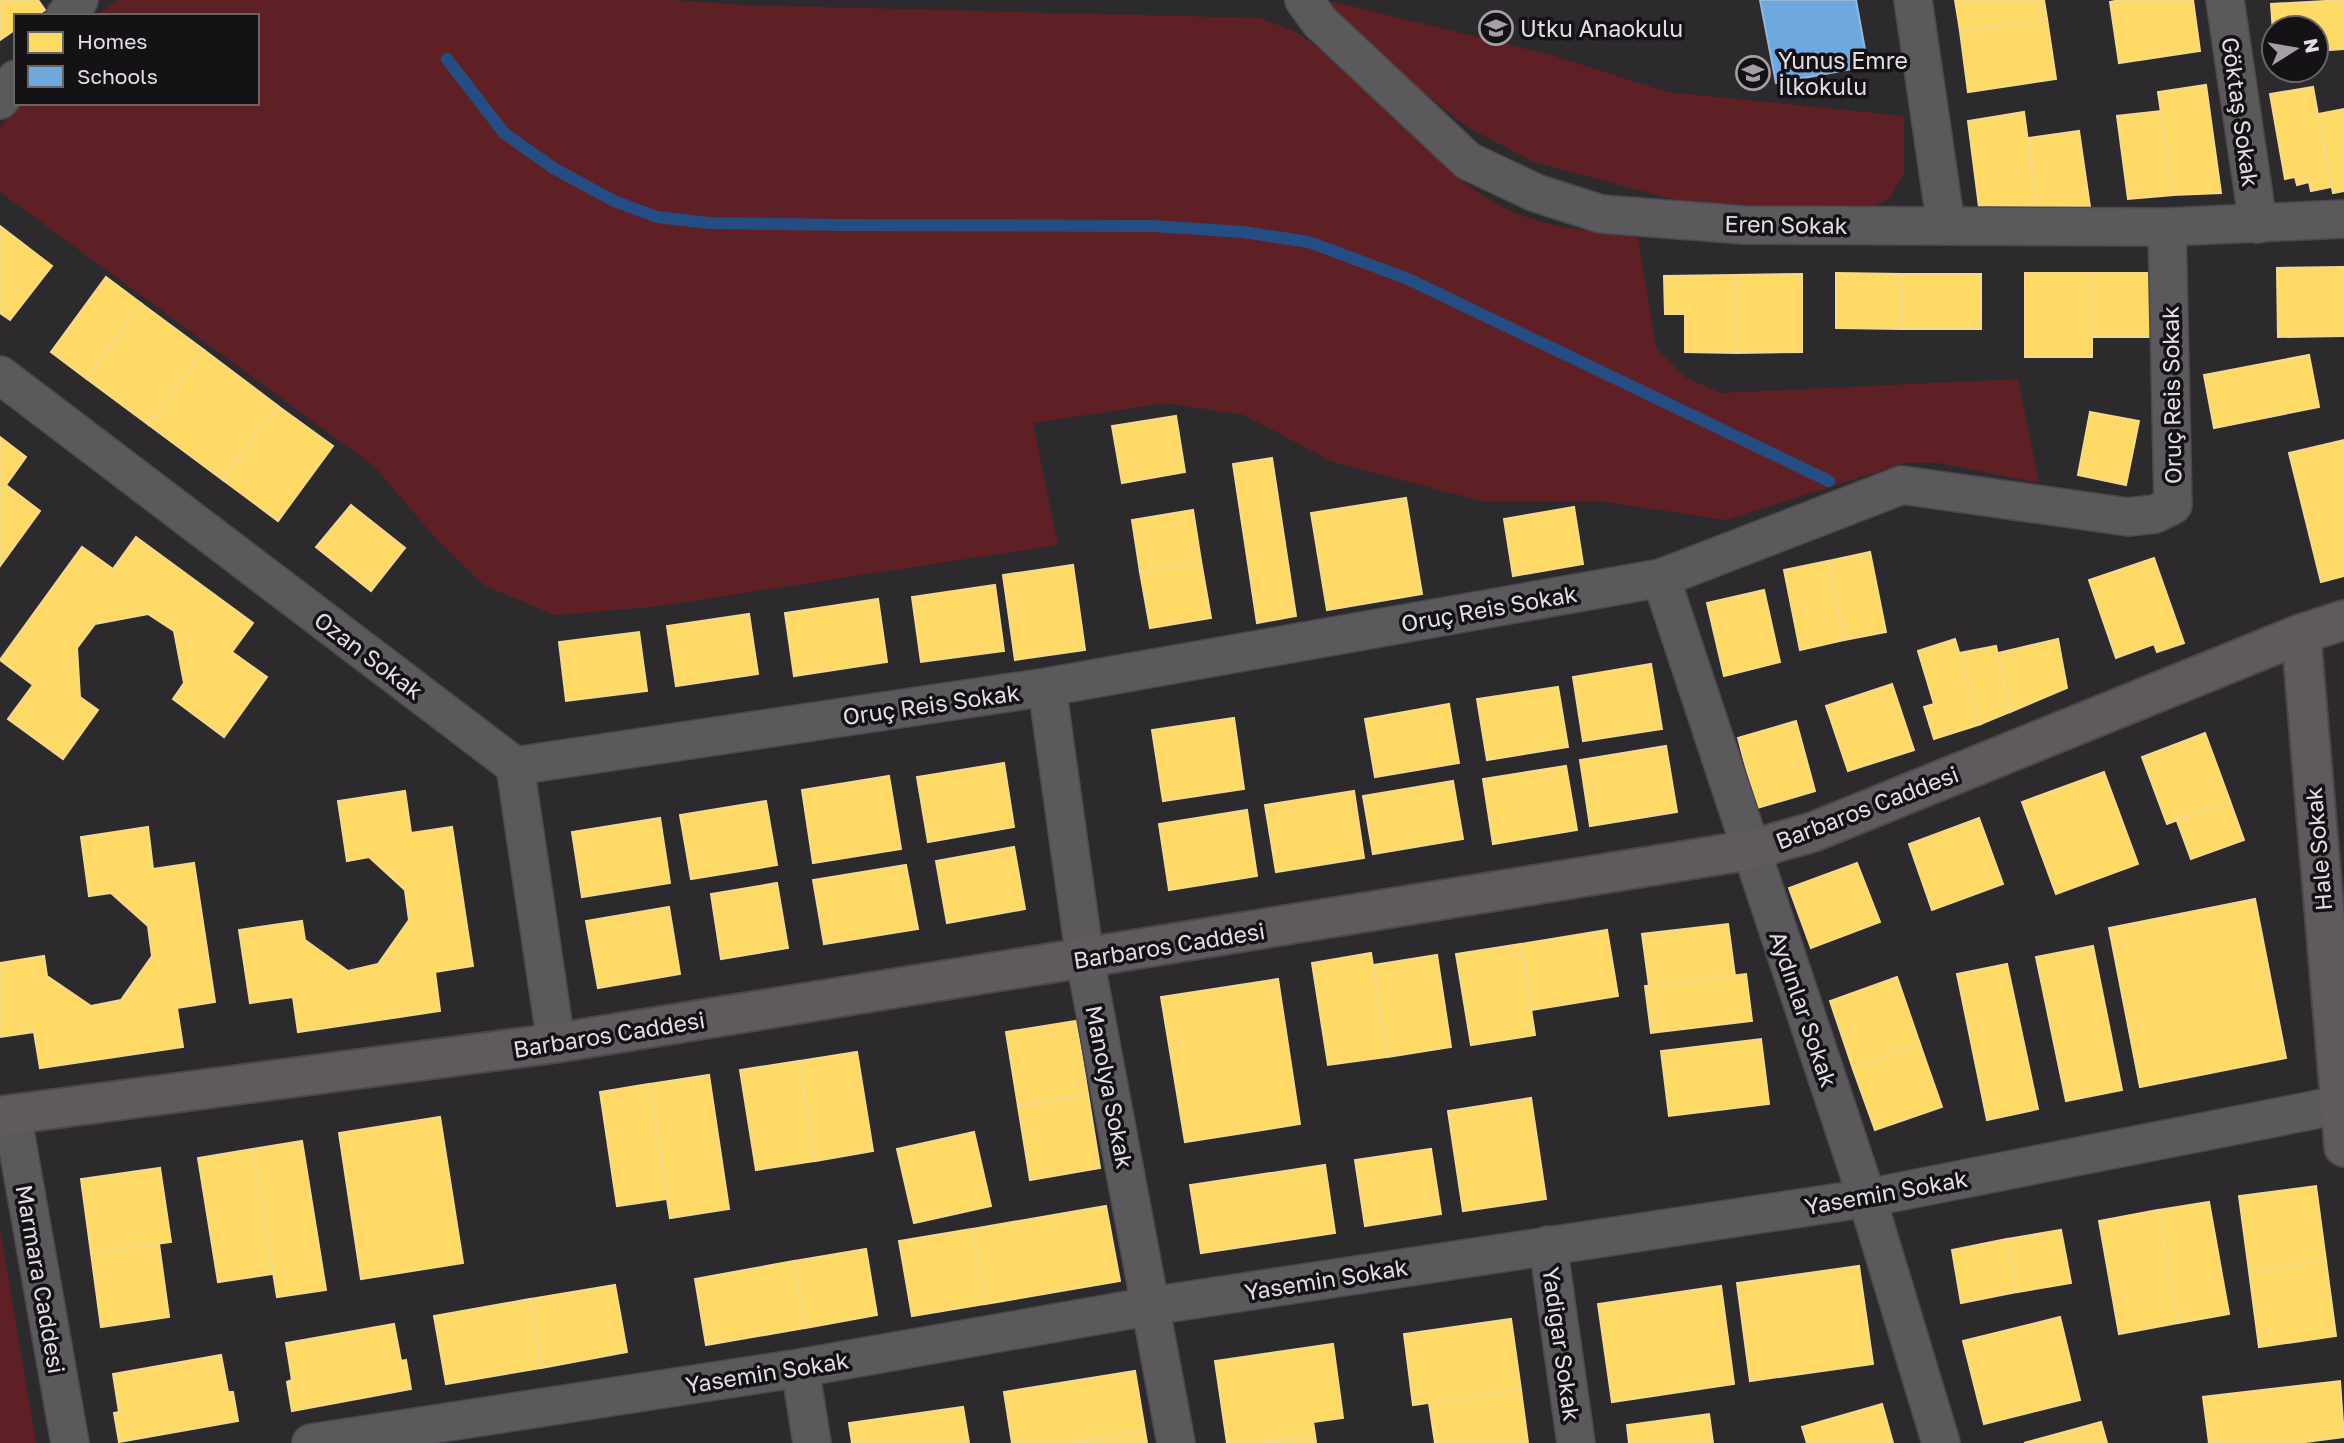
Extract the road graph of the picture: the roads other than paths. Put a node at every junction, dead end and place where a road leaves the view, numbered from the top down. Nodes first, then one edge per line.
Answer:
1 (79, 0) edge
2 (1304, 0) edge
3 (1913, 0) edge
4 (2225, 0) edge
5 (67, 14) edge
6 (14, 82) edge
7 (0, 100) edge
8 (2344, 219) edge
9 (2258, 224) junction
10 (1946, 226) junction
11 (2167, 227) junction
12 (0, 375) edge
13 (1661, 578) junction
14 (2344, 620) edge
15 (2301, 634) junction
16 (1047, 687) junction
17 (516, 766) junction
18 (2331, 839) edge
19 (1750, 850) junction
20 (1085, 959) junction
21 (556, 1042) junction
22 (2339, 1105) junction
23 (6, 1115) edge
24 (2344, 1147) edge
25 (1867, 1198) junction
26 (1548, 1245) junction
27 (1152, 1306) junction
28 (800, 1368) junction
29 (412, 1435) edge
30 (70, 1443) edge
31 (312, 1443) edge
32 (812, 1443) edge
33 (1175, 1443) edge
34 (1576, 1443) edge
35 (1941, 1443) edge

1 - 5 street
2 - 10 street, Eren Sokak
3 - 10 street
4 - 9 street, Göktaş Sokak
6 - 7 street
8 - 9 street, Eren Sokak
9 - 11 street, Eren Sokak
10 - 11 street, Eren Sokak
11 - 13 street, Oruç Reis Sokak
12 - 17 street, Ozan Sokak
13 - 16 street, Oruç Reis Sokak
13 - 19 street, Aydınlar Sokak
14 - 15 street, Barbaros Caddesi
15 - 18 street, Hale Sokak
15 - 19 street, Barbaros Caddesi
16 - 17 street, Oruç Reis Sokak
16 - 20 street, Manolya Sokak
17 - 21 street
18 - 22 street, Hale Sokak
19 - 20 street, Barbaros Caddesi
19 - 25 street, Aydınlar Sokak
20 - 21 street, Barbaros Caddesi
20 - 27 street, Manolya Sokak
21 - 23 street, Barbaros Caddesi
22 - 24 street, Hale Sokak
22 - 25 street, Yasemin Sokak
23 - 30 street, Marmara Caddesi
25 - 26 street, Yasemin Sokak
25 - 35 street, Aydınlar Sokak
26 - 27 street, Yasemin Sokak
26 - 34 street, Yadigar Sokak
27 - 28 street, Yasemin Sokak
27 - 33 street, Manolya Sokak
28 - 29 street, Yasemin Sokak
28 - 32 street
29 - 31 street, Yasemin Sokak

